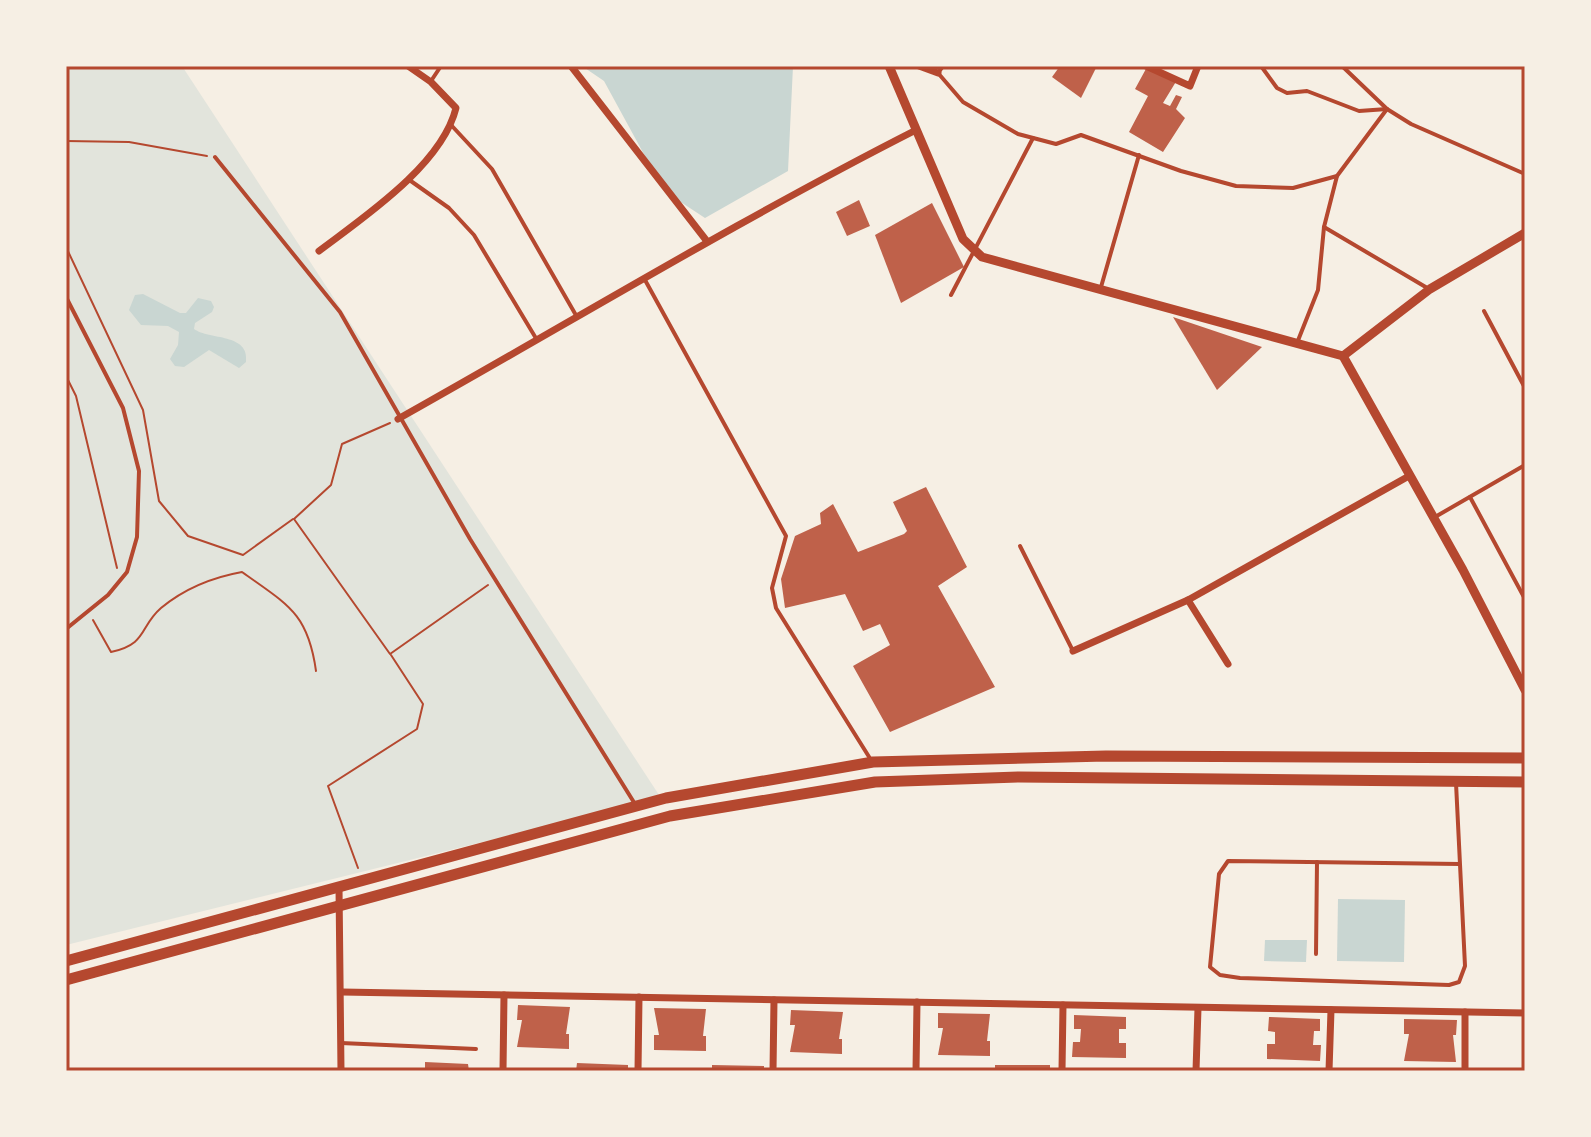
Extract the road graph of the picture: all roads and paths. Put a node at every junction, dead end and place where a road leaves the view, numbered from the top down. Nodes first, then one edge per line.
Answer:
1 (408, 66) edge
2 (441, 66) edge
3 (571, 66) edge
4 (889, 66) edge
5 (919, 66) edge
6 (1146, 66) edge
7 (1198, 66) edge
8 (1261, 66) edge
9 (1342, 66) edge
10 (941, 70) edge
11 (431, 82) junction
12 (1387, 109) junction
13 (452, 126) junction
14 (916, 130) junction
15 (1033, 138) junction
16 (66, 141) edge
17 (1139, 155) junction
18 (215, 157) joint
19 (1525, 174) edge
20 (1337, 176) junction
21 (408, 179) junction
22 (1324, 227) junction
23 (1525, 233) edge
24 (706, 240) junction
25 (66, 247) edge
26 (975, 250) junction
27 (319, 251) dead end
28 (645, 280) junction
29 (1430, 289) junction
30 (1100, 291) junction
31 (951, 295) dead end
32 (66, 297) edge
33 (1484, 311) dead end
34 (578, 318) junction
35 (537, 341) junction
36 (1296, 345) junction
37 (1343, 356) junction
38 (66, 376) edge
39 (1525, 388) edge
40 (398, 419) junction
41 (1525, 465) edge
42 (1409, 476) junction
43 (1470, 497) junction
44 (1433, 518) junction
45 (294, 519) junction
46 (1020, 546) dead end
47 (495, 580) junction
48 (120, 581) junction
49 (1525, 599) edge
50 (1188, 600) junction
51 (87, 612) junction
52 (66, 629) edge
53 (1073, 651) joint
54 (390, 654) junction
55 (1228, 664) dead end
56 (316, 671) dead end
57 (1525, 690) edge
58 (1525, 758) edge
59 (873, 762) junction
60 (1456, 781) junction
61 (1525, 782) edge
62 (636, 806) junction
63 (1317, 862) junction
64 (1460, 864) junction
65 (363, 880) junction
66 (339, 887) junction
67 (340, 907) junction
68 (1316, 954) dead end
69 (66, 961) edge
70 (66, 980) edge
71 (342, 992) junction
72 (504, 995) junction
73 (639, 997) junction
74 (774, 1000) junction
75 (917, 1002) junction
76 (1063, 1005) junction
77 (1198, 1008) junction
78 (1331, 1010) junction
79 (1465, 1012) junction
80 (1525, 1013) edge
81 (341, 1043) junction
82 (476, 1049) dead end
83 (341, 1071) edge
84 (503, 1071) edge
85 (638, 1071) edge
86 (773, 1071) edge
87 (916, 1071) edge
88 (1062, 1071) edge
89 (1196, 1071) edge
90 (1329, 1071) edge
91 (1465, 1071) edge

1 - 11 street
2 - 11 lane
3 - 24 street
4 - 14 street
5 - 10 street
6 - 7 street
8 - 12 lane
9 - 12 lane
10 - 15 lane
11 - 13 street
12 - 19 lane
12 - 20 lane
13 - 21 street
13 - 34 lane
14 - 24 street
14 - 26 street
15 - 17 lane
15 - 26 lane
16 - 18 path
17 - 20 lane
17 - 30 lane
18 - 40 lane
20 - 22 lane
21 - 27 street
21 - 35 lane
22 - 29 lane
22 - 36 lane
23 - 29 street
24 - 28 street
25 - 45 path
26 - 30 street
26 - 31 lane
28 - 34 street
28 - 59 lane
29 - 37 street
30 - 36 street
32 - 48 lane
33 - 39 lane
34 - 35 street
35 - 40 street
36 - 37 street
37 - 42 street
38 - 48 path
40 - 45 path
40 - 47 lane
41 - 43 lane
42 - 44 street
42 - 50 street
43 - 44 lane
43 - 49 lane
44 - 57 street
45 - 54 path
46 - 53 lane
47 - 54 path
47 - 62 lane
48 - 51 lane
50 - 53 street
50 - 55 street
51 - 52 lane
51 - 56 path
54 - 65 path
58 - 59 main road
59 - 62 main road
60 - 61 main road
60 - 64 lane
60 - 67 main road
62 - 65 main road
63 - 64 lane
63 - 64 lane
63 - 68 lane
65 - 66 main road
66 - 67 street
66 - 69 main road
67 - 70 main road
67 - 71 street
71 - 72 street
71 - 81 street
72 - 73 street
72 - 84 street
73 - 74 street
73 - 85 street
74 - 75 street
74 - 86 street
75 - 76 street
75 - 87 street
76 - 77 street
76 - 88 street
77 - 78 street
77 - 89 street
78 - 79 street
78 - 90 street
79 - 80 street
79 - 91 street
81 - 82 lane
81 - 83 street

